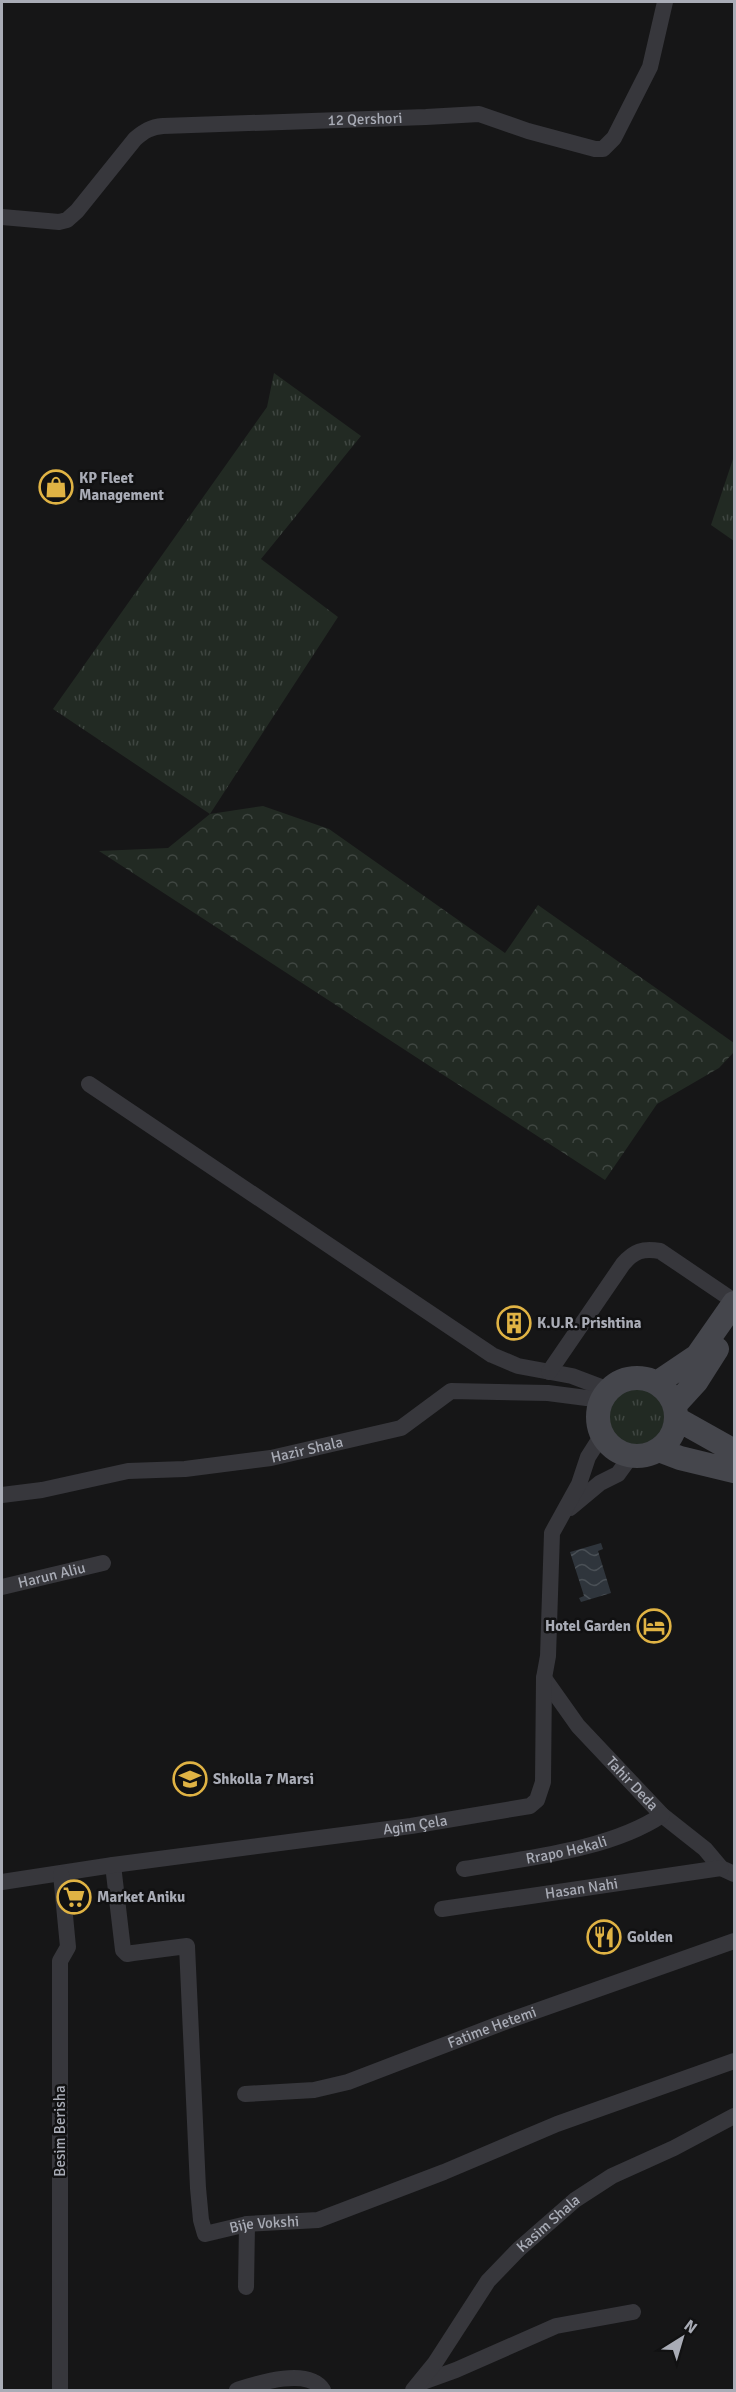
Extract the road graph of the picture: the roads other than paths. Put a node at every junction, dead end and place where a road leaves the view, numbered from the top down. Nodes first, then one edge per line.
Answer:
1 (665, 2) edge
2 (2, 218) edge
3 (89, 1084) dead end
4 (735, 1302) edge
5 (735, 1324) edge
6 (549, 1372) junction
7 (657, 1383) junction
8 (605, 1395) junction
9 (676, 1412) junction
10 (602, 1435) junction
11 (659, 1450) junction
12 (735, 1450) edge
13 (631, 1456) junction
14 (735, 1472) edge
15 (2, 1495) edge
16 (564, 1512) junction
17 (103, 1563) dead end
18 (2, 1587) edge
19 (544, 1678) junction
20 (662, 1815) junction
21 (113, 1865) junction
22 (464, 1869) dead end
23 (728, 1871) edge
24 (61, 1874) junction
25 (2, 1882) edge
26 (442, 1909) dead end
27 (735, 1941) edge
28 (735, 2061) edge
29 (245, 2094) dead end
30 (735, 2116) edge
31 (247, 2224) junction
32 (246, 2288) dead end
33 (633, 2312) dead end
34 (416, 2387) edge
35 (60, 2391) edge
36 (237, 2391) edge
37 (323, 2391) edge

1 - 2 street, 12 Qershori
3 - 6 street
4 - 6 street
4 - 7 street
5 - 9 street
6 - 8 street
7 - 8 street
7 - 9 street
8 - 10 street
8 - 15 street, Hazir Shala
9 - 11 street
9 - 12 street
10 - 13 street
10 - 16 street, Agim Çela
11 - 13 street
11 - 14 street
13 - 16 street, Agim Çela
16 - 19 street, Agim Çela
17 - 18 street, Harun Aliu
19 - 20 street, Tahir Deda
19 - 21 street, Agim Çela
20 - 22 street, Rrapo Hekali
20 - 23 street, Tahir Deda
21 - 24 street, Agim Çela
21 - 31 street, Bije Vokshi
23 - 26 street, Hasan Nahi
24 - 25 street, Agim Çela
24 - 35 street, Besim Berisha
27 - 29 street, Fatime Hetemi
28 - 31 street, Bije Vokshi
30 - 34 street, Kasim Shala
31 - 32 street
33 - 34 street
36 - 37 street

